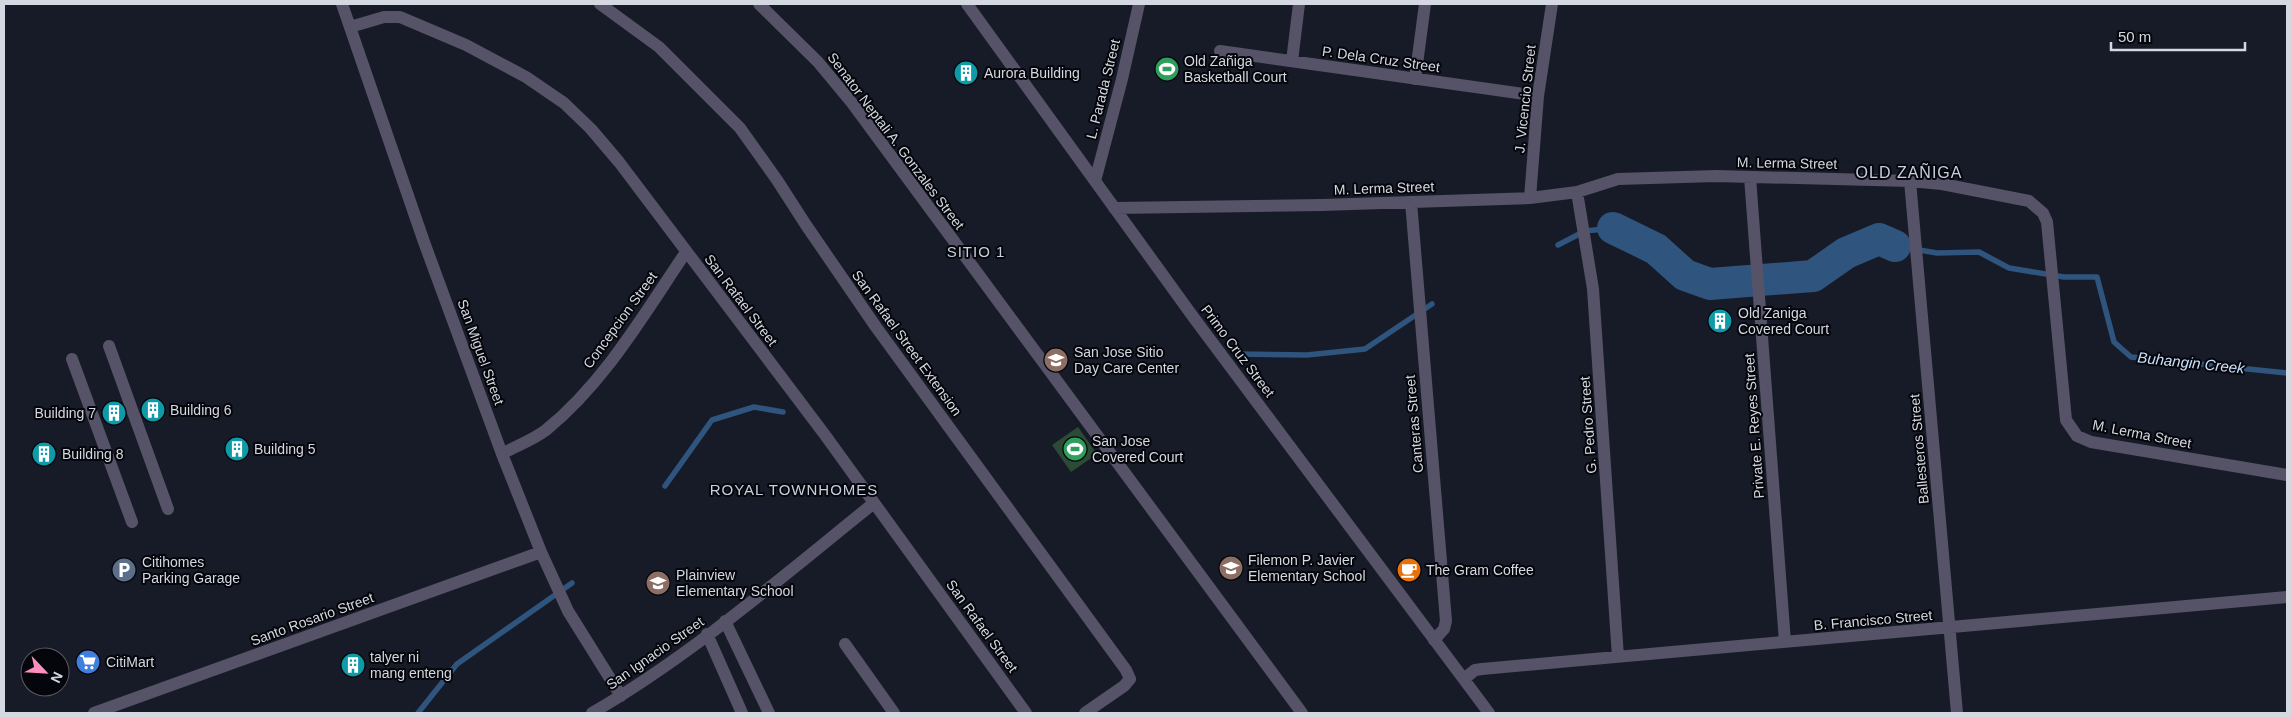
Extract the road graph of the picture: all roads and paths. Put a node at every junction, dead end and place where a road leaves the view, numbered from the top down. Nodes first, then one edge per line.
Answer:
1 (342, 4) edge
2 (600, 4) edge
3 (759, 4) edge
4 (967, 4) edge
5 (1139, 4) edge
6 (1299, 4) edge
7 (1425, 4) edge
8 (1552, 4) edge
9 (350, 27) junction
10 (1220, 51) dead end
11 (1292, 61) junction
12 (1415, 78) junction
13 (1538, 96) junction
14 (1750, 177) junction
15 (1095, 181) junction
16 (1910, 181) junction
17 (1577, 192) junction
18 (1530, 198) junction
19 (1411, 202) junction
20 (1114, 208) junction
21 (686, 252) junction
22 (109, 346) dead end
23 (72, 360) dead end
24 (502, 454) junction
25 (2287, 475) edge
26 (874, 503) junction
27 (168, 509) dead end
28 (132, 522) dead end
29 (541, 552) junction
30 (2287, 597) edge
31 (726, 621) junction
32 (1950, 628) junction
33 (707, 634) junction
34 (1434, 640) junction
35 (1785, 642) junction
36 (845, 644) dead end
37 (1618, 657) junction
38 (1464, 679) junction
39 (621, 696) junction
40 (94, 713) edge
41 (592, 713) edge
42 (742, 713) edge
43 (769, 713) edge
44 (894, 713) edge
45 (1026, 713) edge
46 (1085, 713) edge
47 (1302, 713) edge
48 (1488, 713) edge
49 (1957, 713) edge

1 - 9 street, San Miguel Street
2 - 46 street, San Rafael Street Extension
3 - 47 street, Senator Neptali A. Gonzales Street
4 - 15 street, Primo Cruz Street
5 - 15 street, L. Parada Street
6 - 11 street
7 - 12 street
8 - 13 street, J. Vicencio Street
9 - 21 street, San Rafael Street
9 - 24 street, San Miguel Street
10 - 11 street, P. Dela Cruz Street
11 - 12 street, P. Dela Cruz Street
12 - 13 street, P. Dela Cruz Street
13 - 18 street, J. Vicencio Street
14 - 16 street, M. Lerma Street
14 - 17 street, M. Lerma Street
14 - 35 street, Private E. Reyes Street
15 - 20 street, Primo Cruz Street
16 - 25 street, M. Lerma Street
16 - 32 street, Ballesteros Street
17 - 18 street, M. Lerma Street
17 - 37 street, G. Pedro Street
18 - 19 street, M. Lerma Street
19 - 20 street, M. Lerma Street
19 - 34 street, Canteras Street
20 - 34 street, Primo Cruz Street
21 - 24 street, Concepcion Street
21 - 26 street, San Rafael Street
22 - 27 street
23 - 28 street
24 - 29 street, San Miguel Street
26 - 31 street, San Ignacio Street
26 - 45 street, San Rafael Street
29 - 39 street, San Miguel Street
29 - 40 street, Santo Rosario Street
30 - 32 street, B. Francisco Street
31 - 33 street, San Ignacio Street
31 - 43 street
32 - 35 street, B. Francisco Street
32 - 49 street, Ballesteros Street
33 - 39 street, San Ignacio Street
33 - 42 street
34 - 38 street, Primo Cruz Street
35 - 37 street, B. Francisco Street
36 - 44 street
37 - 38 street, B. Francisco Street
38 - 48 street, Primo Cruz Street
39 - 41 street, San Ignacio Street

